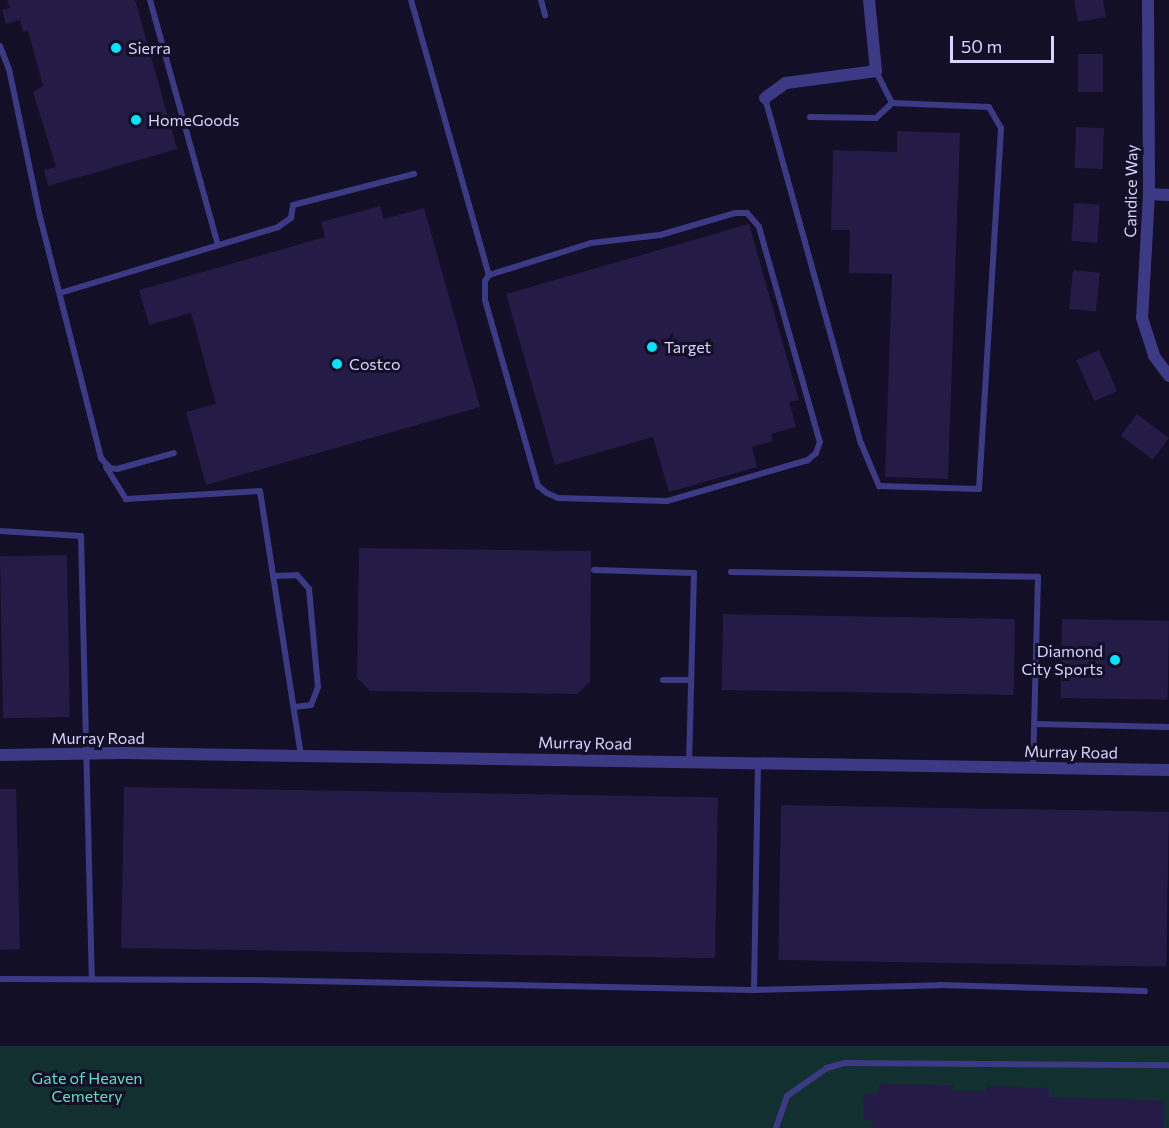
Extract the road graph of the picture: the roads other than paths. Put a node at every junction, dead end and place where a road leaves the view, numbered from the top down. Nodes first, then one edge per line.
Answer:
1 (150, 0) edge
2 (411, 0) edge
3 (541, 0) edge
4 (869, 0) edge
5 (1148, 0) edge
6 (546, 15) dead end
7 (0, 46) edge
8 (876, 71) junction
9 (765, 98) joint
10 (892, 103) junction
11 (810, 117) dead end
12 (414, 174) dead end
13 (1149, 194) junction
14 (1169, 195) edge
15 (218, 245) junction
16 (489, 275) junction
17 (60, 293) junction
18 (1169, 376) edge
19 (174, 453) dead end
20 (104, 465) junction
21 (0, 531) edge
22 (594, 570) dead end
23 (731, 572) dead end
24 (273, 576) junction
25 (663, 680) dead end
26 (691, 680) junction
27 (294, 707) junction
28 (1035, 724) junction
29 (1169, 727) edge
30 (85, 754) junction
31 (0, 755) edge
32 (301, 756) junction
33 (689, 762) junction
34 (758, 762) junction
35 (1033, 768) junction
36 (1169, 770) edge
37 (92, 978) junction
38 (0, 979) edge
39 (754, 990) junction
40 (1145, 990) dead end
41 (1169, 1065) edge
42 (776, 1128) edge

1 - 15 lane
2 - 16 lane
3 - 6 lane
4 - 8 street
5 - 13 street, Candice Way
7 - 17 lane
8 - 9 street
8 - 10 lane
9 - 10 lane
10 - 11 lane
12 - 15 lane
13 - 14 street
13 - 18 street, Candice Way
15 - 17 lane
16 - 16 lane
17 - 20 lane
19 - 20 lane
20 - 24 lane
21 - 30 lane
22 - 26 lane
23 - 28 lane
24 - 27 lane
24 - 27 lane
25 - 26 lane
26 - 33 lane
27 - 32 lane
28 - 29 lane
28 - 35 lane
30 - 31 street, Murray Road
30 - 32 street, Murray Road
30 - 37 lane
32 - 33 street, Murray Road
33 - 34 street, Murray Road
34 - 35 street, Murray Road
34 - 39 lane
35 - 36 street, Murray Road
37 - 38 lane
37 - 39 lane
39 - 40 lane
41 - 42 lane

